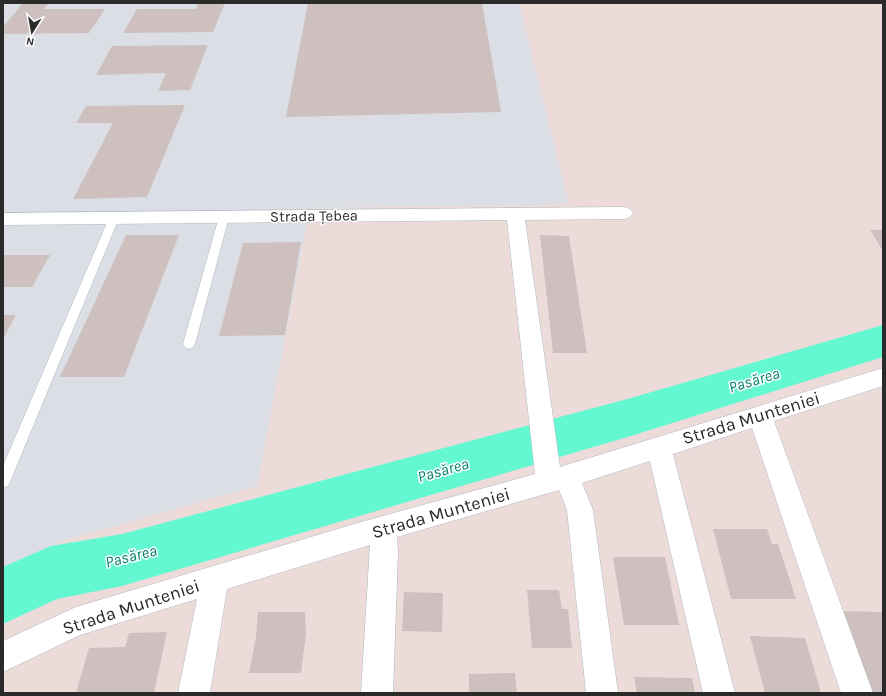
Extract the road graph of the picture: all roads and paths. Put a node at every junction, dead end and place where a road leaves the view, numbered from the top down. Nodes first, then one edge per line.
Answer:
1 (624, 213) dead end
2 (515, 214) junction
3 (224, 217) junction
4 (114, 218) junction
5 (3, 219) edge
6 (189, 344) dead end
7 (882, 378) edge
8 (760, 415) junction
9 (659, 447) junction
10 (558, 479) junction
11 (3, 482) edge
12 (383, 529) junction
13 (215, 579) junction
14 (3, 657) edge
15 (194, 693) edge
16 (377, 693) edge
17 (602, 693) edge
18 (719, 693) edge
19 (857, 693) edge

1 - 2 street, Strada Țebea
2 - 3 street, Strada Țebea
2 - 10 street
3 - 4 street, Strada Țebea
3 - 6 lane
4 - 5 street, Strada Țebea
4 - 11 lane
7 - 8 street, Strada Munteniei
8 - 9 street, Strada Munteniei
8 - 19 street
9 - 10 street, Strada Munteniei
9 - 18 street
10 - 12 street, Strada Munteniei
10 - 17 street
12 - 13 street, Strada Munteniei
12 - 16 street
13 - 14 street, Strada Munteniei
13 - 15 street

